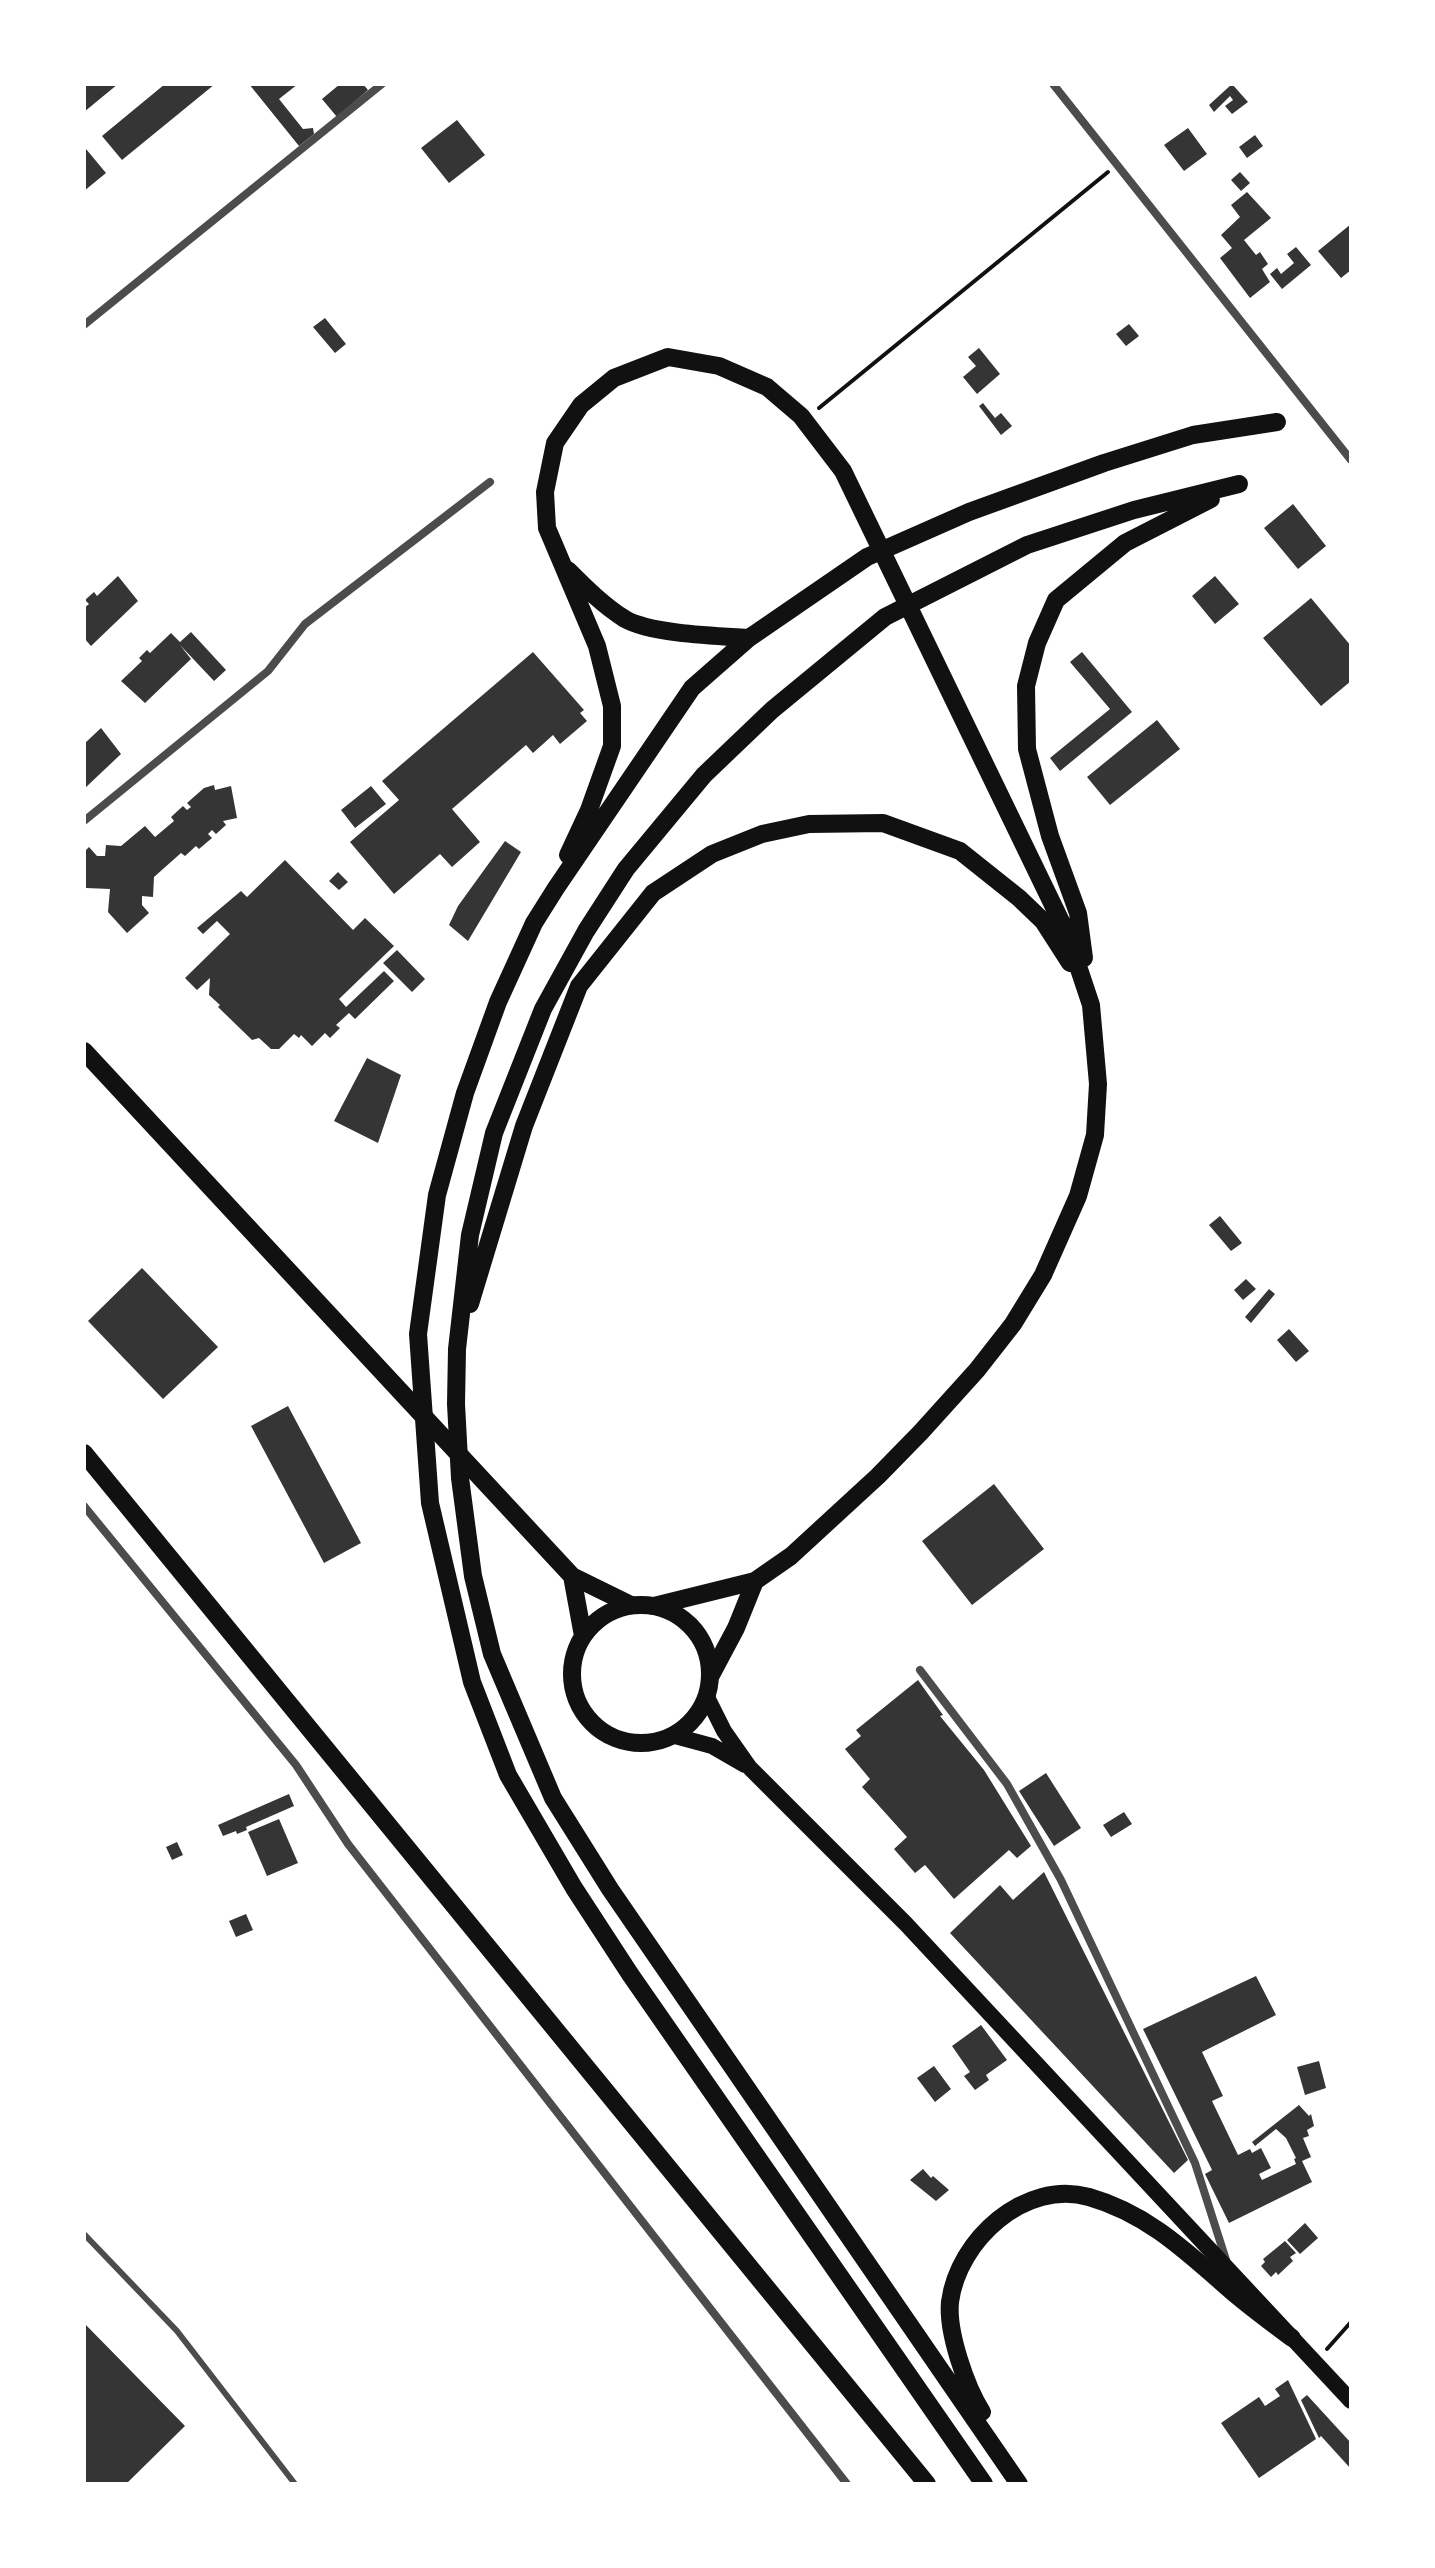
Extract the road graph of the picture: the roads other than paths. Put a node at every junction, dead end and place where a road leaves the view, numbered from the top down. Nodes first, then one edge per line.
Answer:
1 (382, 84) edge
2 (1053, 84) edge
3 (84, 325) edge
4 (1277, 422) dead end
5 (1351, 460) edge
6 (490, 482) dead end
7 (561, 563) junction
8 (749, 638) junction
9 (84, 821) edge
10 (556, 888) junction
11 (1087, 989) junction
12 (84, 1051) edge
13 (457, 1349) junction
14 (84, 1453) edge
15 (84, 1506) edge
16 (572, 1576) junction
17 (755, 1581) junction
18 (631, 1605) junction
19 (654, 1606) junction
20 (583, 1636) junction
21 (920, 1670) dead end
22 (711, 1675) junction
23 (707, 1697) junction
24 (675, 1736) junction
25 (750, 1768) junction
26 (84, 2234) edge
27 (1229, 2270) junction
28 (1292, 2338) junction
29 (1351, 2401) edge
30 (295, 2484) edge
31 (847, 2484) edge
32 (927, 2484) edge
33 (984, 2484) edge
34 (1021, 2484) edge

1 - 3 street
2 - 5 street
4 - 8 main road
6 - 9 street
7 - 8 main road
7 - 10 main road
7 - 11 main road
8 - 10 main road
10 - 33 main road
11 - 13 main road
11 - 13 main road
11 - 17 main road
12 - 16 main road
13 - 34 main road
14 - 32 main road
15 - 31 street
16 - 18 main road
16 - 20 main road
17 - 19 main road
17 - 22 main road
18 - 19 main road
18 - 20 main road
19 - 22 main road
20 - 24 main road
21 - 27 street
22 - 23 main road
23 - 24 main road
23 - 25 main road
24 - 25 main road
25 - 27 main road
26 - 30 lane
27 - 28 main road
28 - 29 main road
28 - 34 main road

